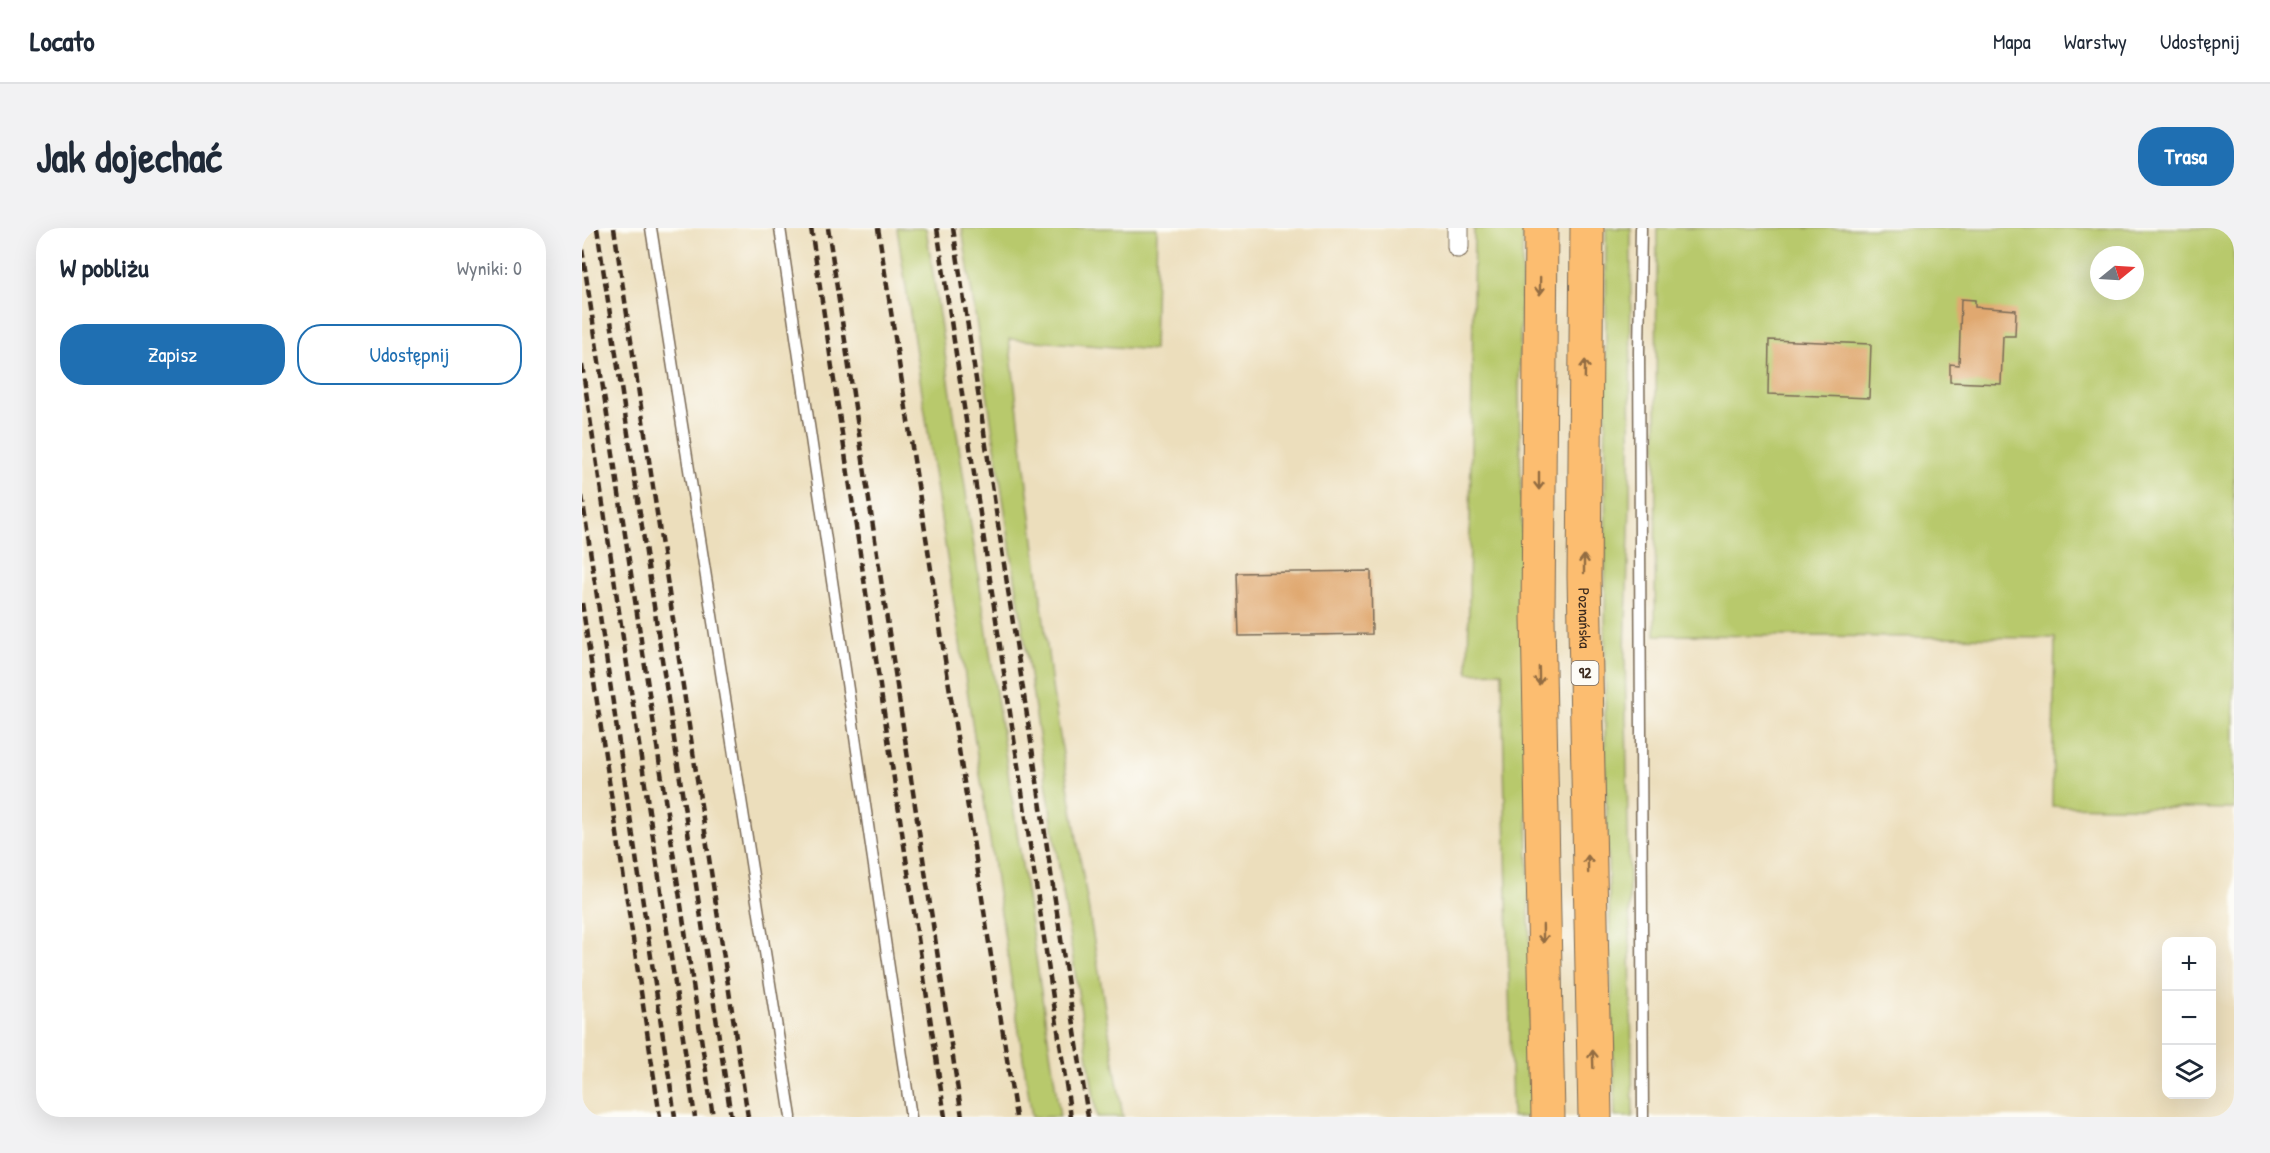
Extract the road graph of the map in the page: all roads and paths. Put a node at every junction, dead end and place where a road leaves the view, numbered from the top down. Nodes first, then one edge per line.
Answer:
1 (651, 228) edge
2 (780, 228) edge
3 (1541, 228) edge
4 (1587, 228) edge
5 (1641, 228) edge
6 (790, 1117) edge
7 (911, 1117) edge
8 (1548, 1117) edge
9 (1595, 1117) edge
10 (1643, 1117) edge

1 - 6 lane
2 - 7 lane
3 -> 8 main road
9 -> 4 main road, Poznańska / 92
5 - 10 lane

